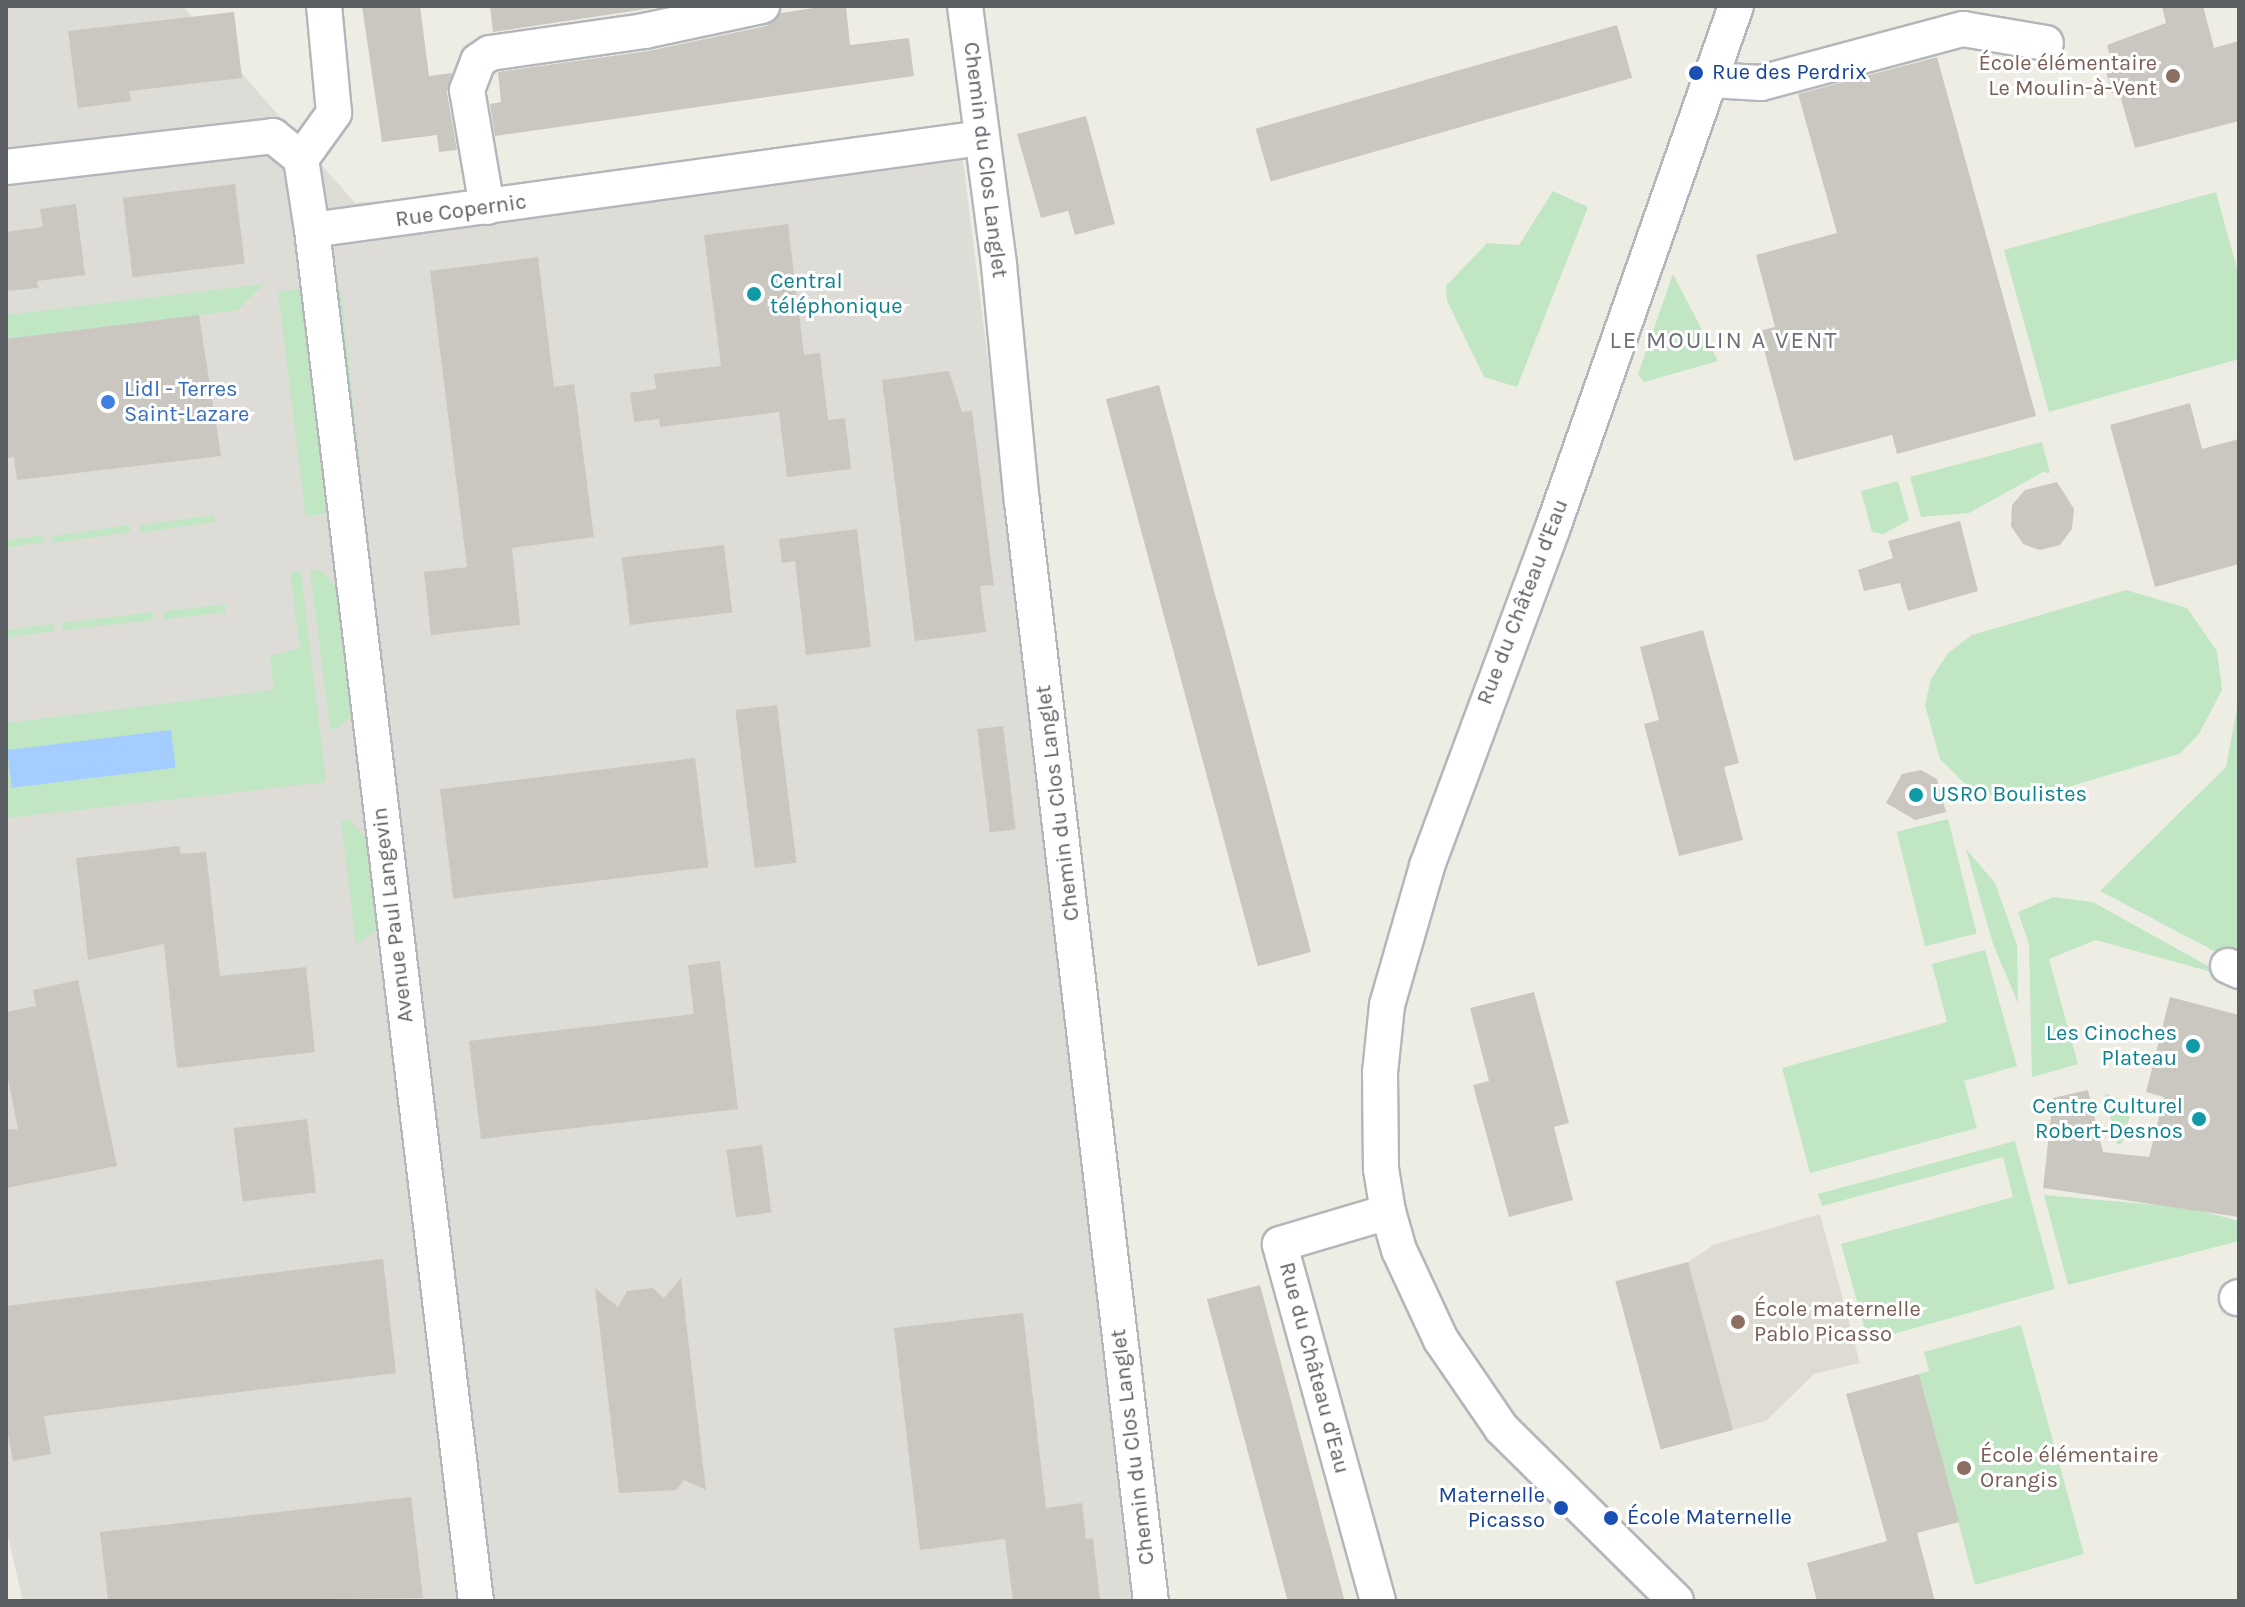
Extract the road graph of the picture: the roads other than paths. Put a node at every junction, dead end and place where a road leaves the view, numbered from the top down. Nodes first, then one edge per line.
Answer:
1 (324, 6) edge
2 (762, 6) edge
3 (965, 6) edge
4 (1736, 6) edge
5 (2046, 43) dead end
6 (1711, 80) junction
7 (982, 138) junction
8 (301, 159) junction
9 (6, 167) edge
10 (487, 207) junction
11 (312, 230) junction
12 (1388, 1212) junction
13 (476, 1601) edge
14 (1151, 1601) edge
15 (1378, 1601) edge
16 (1676, 1601) edge

1 - 8 street
2 - 10 street
3 - 7 street, Chemin du Clos Langlet
4 - 6 street, Rue du Château d'Eau
5 - 6 street
6 - 12 street, Rue du Château d'Eau
7 - 10 street, Rue Copernic
7 - 14 street, Chemin du Clos Langlet
8 - 9 street
8 - 11 street
10 - 11 street, Rue Copernic
11 - 13 street, Avenue Paul Langevin
12 - 15 street, Rue du Château d'Eau
12 - 16 street, Rue du Château d'Eau

